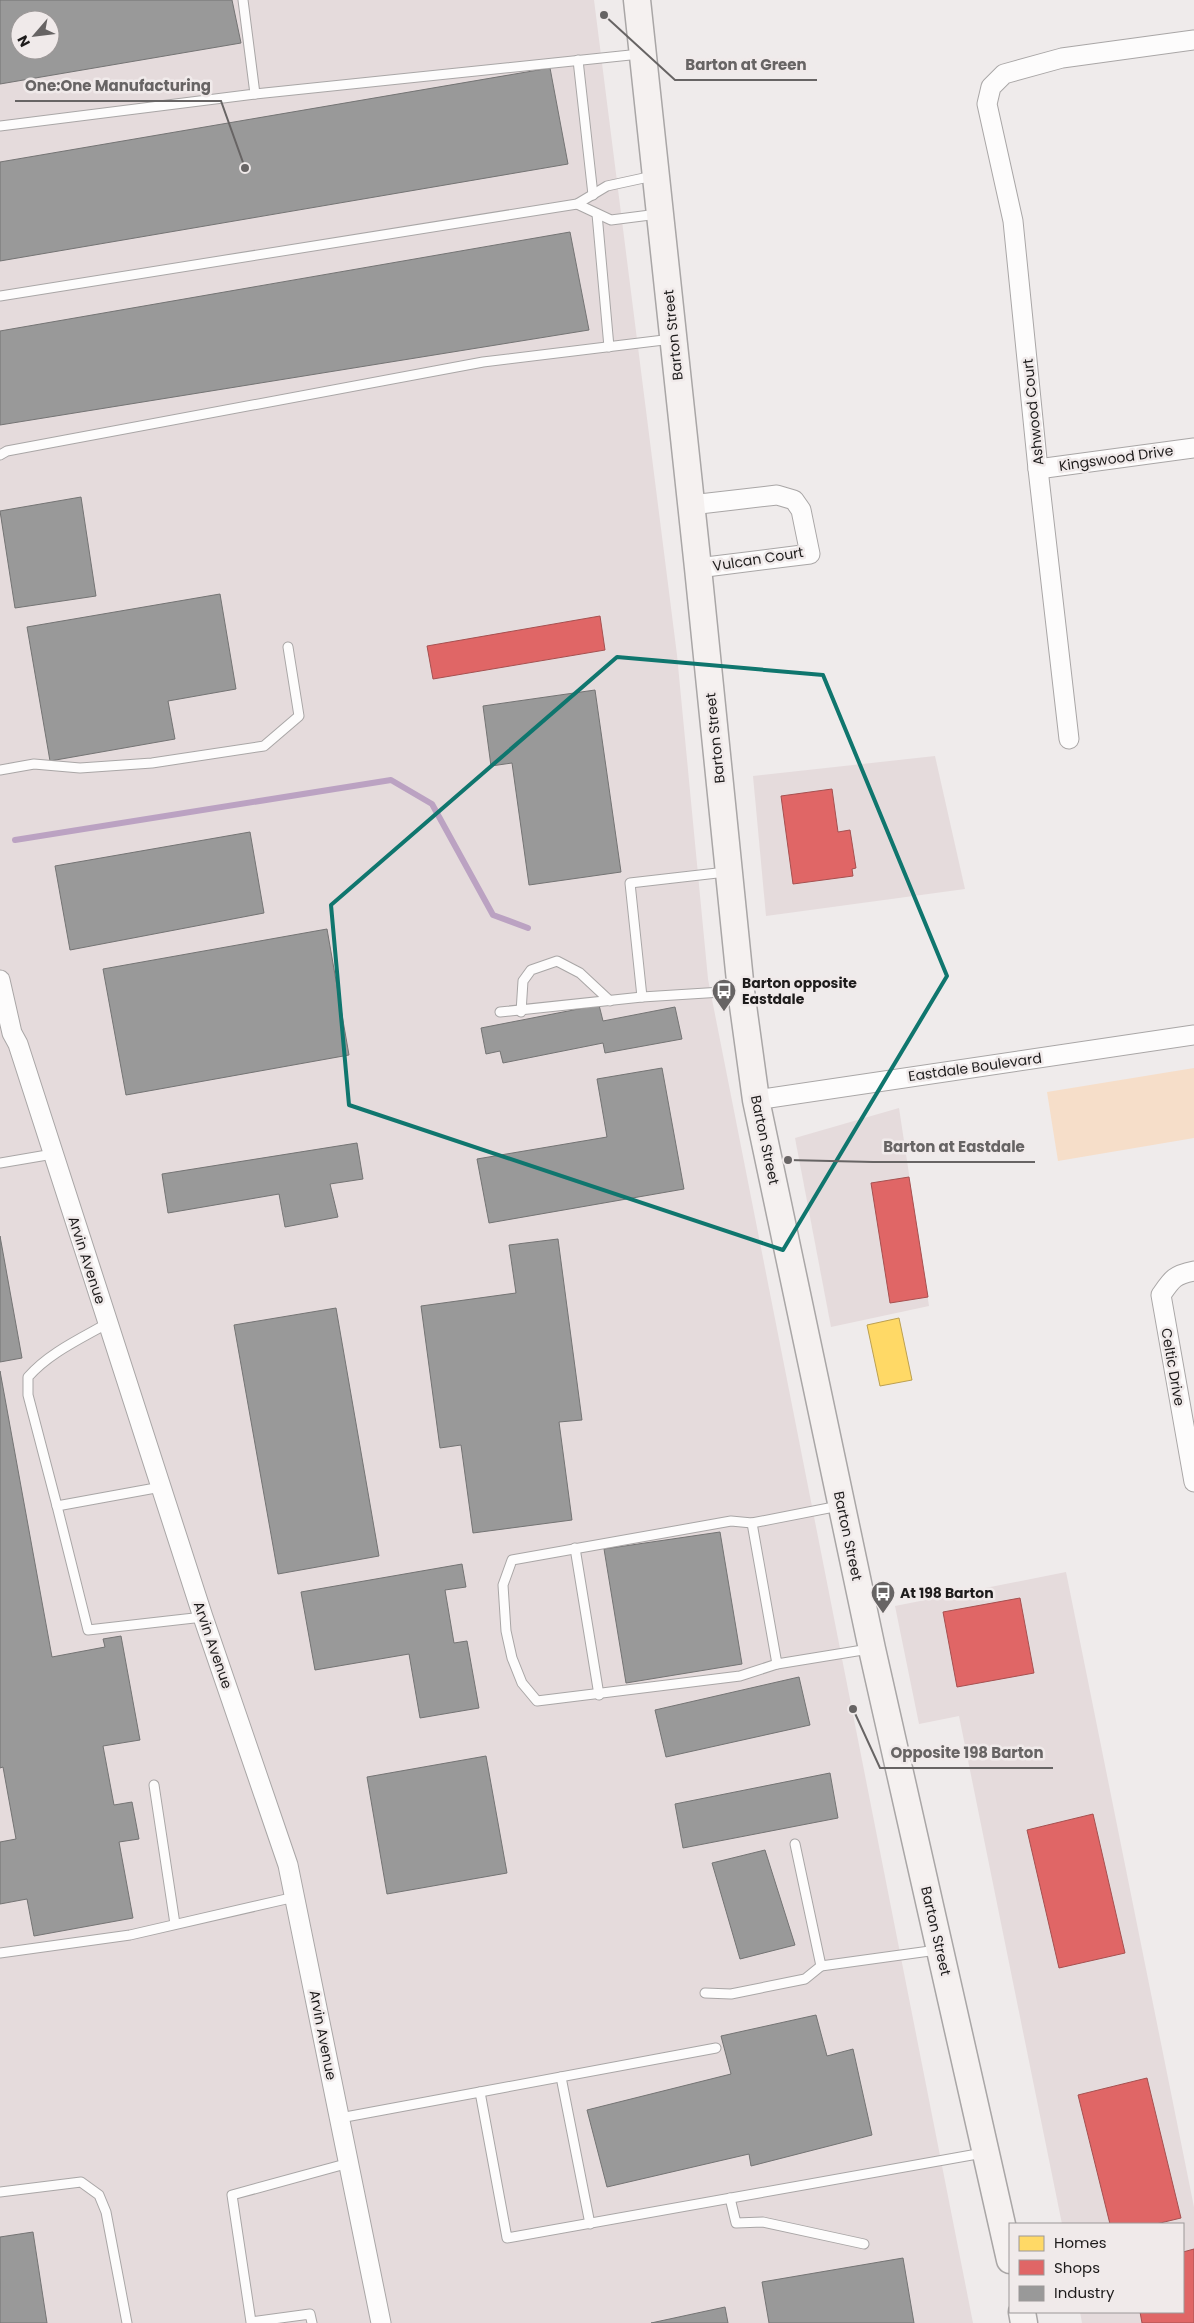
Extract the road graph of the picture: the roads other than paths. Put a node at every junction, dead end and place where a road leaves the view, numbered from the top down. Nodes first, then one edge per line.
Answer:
1 (243, 0) edge
2 (637, 0) edge
3 (1194, 40) edge
4 (643, 54) junction
5 (578, 60) junction
6 (255, 94) junction
7 (0, 126) edge
8 (656, 175) junction
9 (593, 195) junction
10 (577, 204) junction
11 (597, 214) junction
12 (660, 214) junction
13 (0, 296) edge
14 (673, 339) junction
15 (609, 347) junction
16 (1194, 448) edge
17 (0, 455) edge
18 (1038, 469) junction
19 (691, 505) junction
20 (698, 568) junction
21 (288, 647) dead end
22 (1069, 739) dead end
23 (0, 770) edge
24 (728, 872) junction
25 (0, 980) edge
26 (740, 991) junction
27 (642, 997) junction
28 (610, 1001) junction
29 (500, 1012) dead end
30 (521, 1012) junction
31 (1194, 1035) edge
32 (756, 1100) junction
33 (53, 1154) junction
34 (0, 1163) edge
35 (1194, 1271) edge
36 (108, 1323) junction
37 (1194, 1482) edge
38 (161, 1487) junction
39 (57, 1506) junction
40 (842, 1506) junction
41 (752, 1523) junction
42 (575, 1548) junction
43 (203, 1617) junction
44 (872, 1649) junction
45 (777, 1664) junction
46 (599, 1695) junction
47 (154, 1785) dead end
48 (795, 1844) dead end
49 (295, 1897) junction
50 (175, 1924) junction
51 (940, 1950) junction
52 (0, 1953) edge
53 (821, 1966) junction
54 (705, 1993) dead end
55 (716, 2048) dead end
56 (561, 2076) junction
57 (480, 2092) junction
58 (340, 2118) junction
59 (986, 2152) junction
60 (349, 2163) junction
61 (0, 2192) edge
62 (730, 2198) junction
63 (590, 2224) junction
64 (864, 2244) dead end
65 (1009, 2256) edge
66 (127, 2323) edge
67 (312, 2323) edge
68 (381, 2323) edge

1 - 6 lane
2 - 4 main road, Barton Street
3 - 18 street, Ashwood Court
4 - 5 lane
4 - 8 main road, Barton Street
5 - 6 lane
5 - 9 lane
6 - 7 lane
8 - 9 lane
8 - 12 main road, Barton Street
9 - 10 lane
10 - 11 lane
10 - 13 lane
11 - 12 lane
11 - 15 lane
12 - 14 main road, Barton Street
14 - 15 lane
14 - 19 main road, Barton Street
15 - 17 lane
16 - 18 street, Kingswood Drive
18 - 22 street, Ashwood Court
19 - 20 main road, Barton Street
19 - 20 street, Vulcan Court
20 - 24 main road, Barton Street
21 - 23 lane
24 - 26 main road, Barton Street
24 - 27 lane
25 - 33 street, Arvin Avenue
26 - 27 lane
26 - 32 main road, Barton Street
27 - 28 lane
28 - 30 lane
28 - 30 lane
29 - 30 lane
31 - 32 street, Eastdale Boulevard
32 - 40 main road, Barton Street
33 - 34 lane
33 - 36 street, Arvin Avenue
35 - 37 street, Celtic Drive
36 - 38 street, Arvin Avenue
36 - 39 lane
38 - 39 lane
38 - 43 street, Arvin Avenue
39 - 43 lane
40 - 41 lane
40 - 44 main road, Barton Street
41 - 42 lane
41 - 45 lane
42 - 46 lane
42 - 46 lane
43 - 49 street, Arvin Avenue
44 - 45 lane
44 - 51 main road, Barton Street
45 - 46 lane
47 - 50 lane
48 - 53 lane
49 - 50 lane
49 - 58 street, Arvin Avenue
50 - 52 lane
51 - 53 lane
51 - 59 main road, Barton Street
53 - 54 lane
55 - 56 lane
56 - 57 lane
56 - 63 lane
57 - 58 lane
57 - 63 lane
58 - 60 street, Arvin Avenue
59 - 62 lane
59 - 65 main road, Barton Street
60 - 67 lane
60 - 68 street, Arvin Avenue
61 - 66 lane
62 - 63 lane
62 - 64 lane

